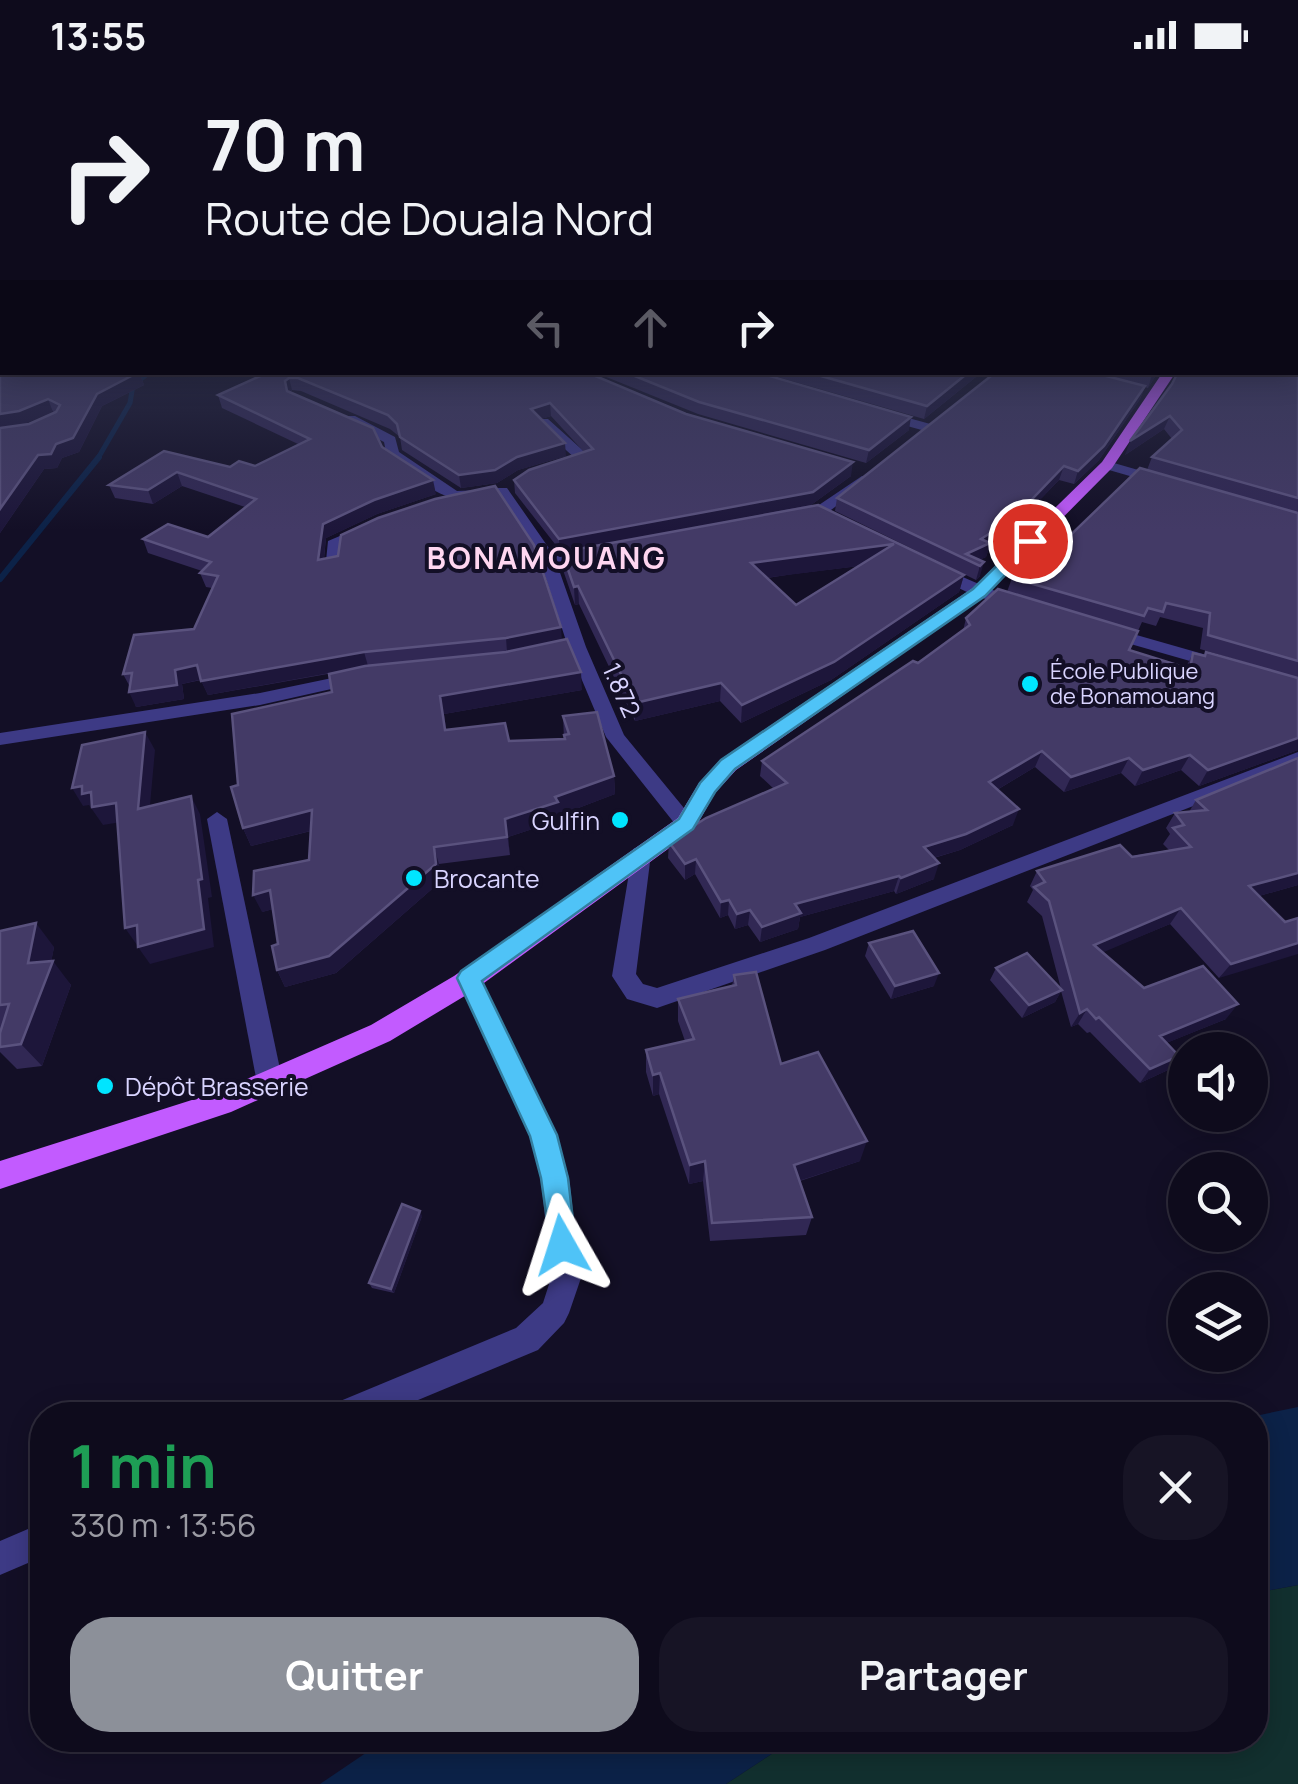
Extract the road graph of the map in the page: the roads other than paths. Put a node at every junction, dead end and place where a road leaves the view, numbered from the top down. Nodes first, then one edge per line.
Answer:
1 (1167, 375) edge
2 (876, 413) edge
3 (339, 415) edge
4 (943, 417) edge
5 (543, 422) edge
6 (929, 428) junction
7 (915, 439) edge
8 (1107, 464) junction
9 (854, 468) edge
10 (542, 472) edge
11 (1183, 488) edge
12 (454, 496) junction
13 (436, 502) edge
14 (384, 520) edge
15 (781, 520) edge
16 (616, 551) edge
17 (547, 557) junction
18 (926, 566) edge
19 (331, 568) edge
20 (979, 592) junction
21 (1042, 612) edge
22 (1078, 623) edge
23 (1243, 672) edge
24 (386, 674) edge
25 (0, 739) edge
26 (1298, 758) edge
27 (217, 819) dead end
28 (686, 824) junction
29 (640, 854) junction
30 (469, 978) junction
31 (270, 1084) junction
32 (0, 1176) edge
33 (375, 1402) edge
34 (30, 1545) edge
35 (0, 1558) edge

1 - 8 main road
2 - 6 street
3 - 12 street
4 - 6 street
5 - 10 street
6 - 7 street
8 - 11 street
8 - 20 main road
9 - 15 street
12 - 13 street
12 - 17 street, 1.872
14 - 19 street
16 - 17 street
17 - 28 street, 1.872
18 - 20 street
20 - 21 street
20 - 28 main road
22 - 23 street
24 - 25 street
26 - 29 street
27 - 31 street
28 - 29 main road
29 - 30 main road
30 - 31 main road
30 - 33 street
31 - 32 main road
34 - 35 street

